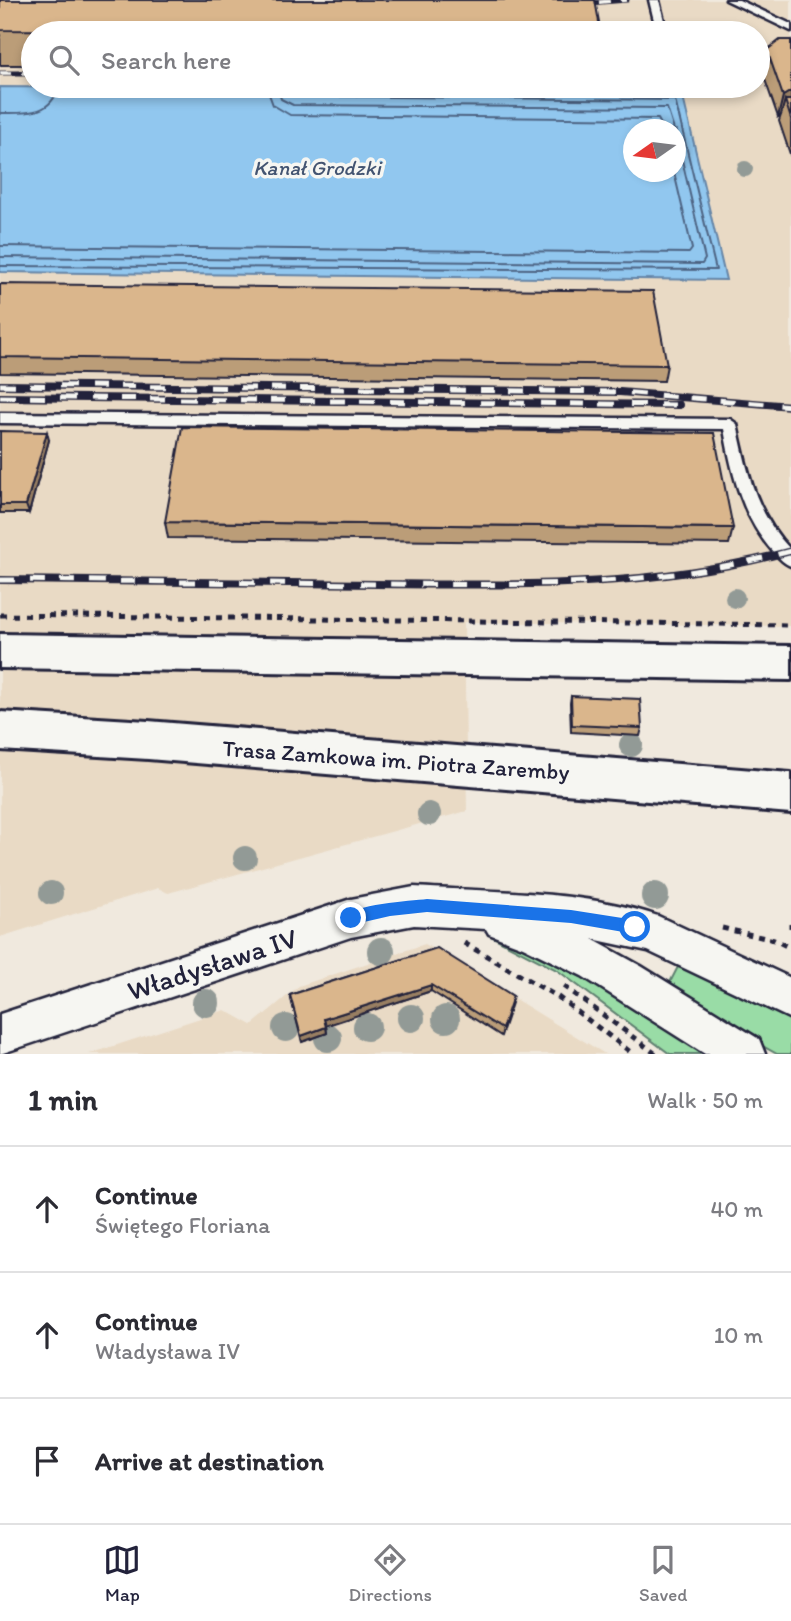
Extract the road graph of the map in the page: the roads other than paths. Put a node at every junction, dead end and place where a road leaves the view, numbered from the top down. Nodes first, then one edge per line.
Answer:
1 (654, 0) edge
2 (731, 0) edge
3 (659, 21) edge
4 (791, 28) edge
5 (0, 418) edge
6 (791, 560) edge
7 (0, 651) edge
8 (791, 663) edge
9 (0, 731) edge
10 (791, 793) edge
11 (445, 918) junction
12 (791, 999) edge
13 (0, 1035) edge
14 (2, 1054) edge
15 (744, 1054) edge

1 - 3 lane
2 - 4 lane
5 - 6 lane
7 - 8 main road
9 - 10 main road, Trasa Zamkowa im. Piotra Zaremby
11 - 12 street
11 - 13 street, Władysława IV
11 - 15 street
13 - 14 lane

